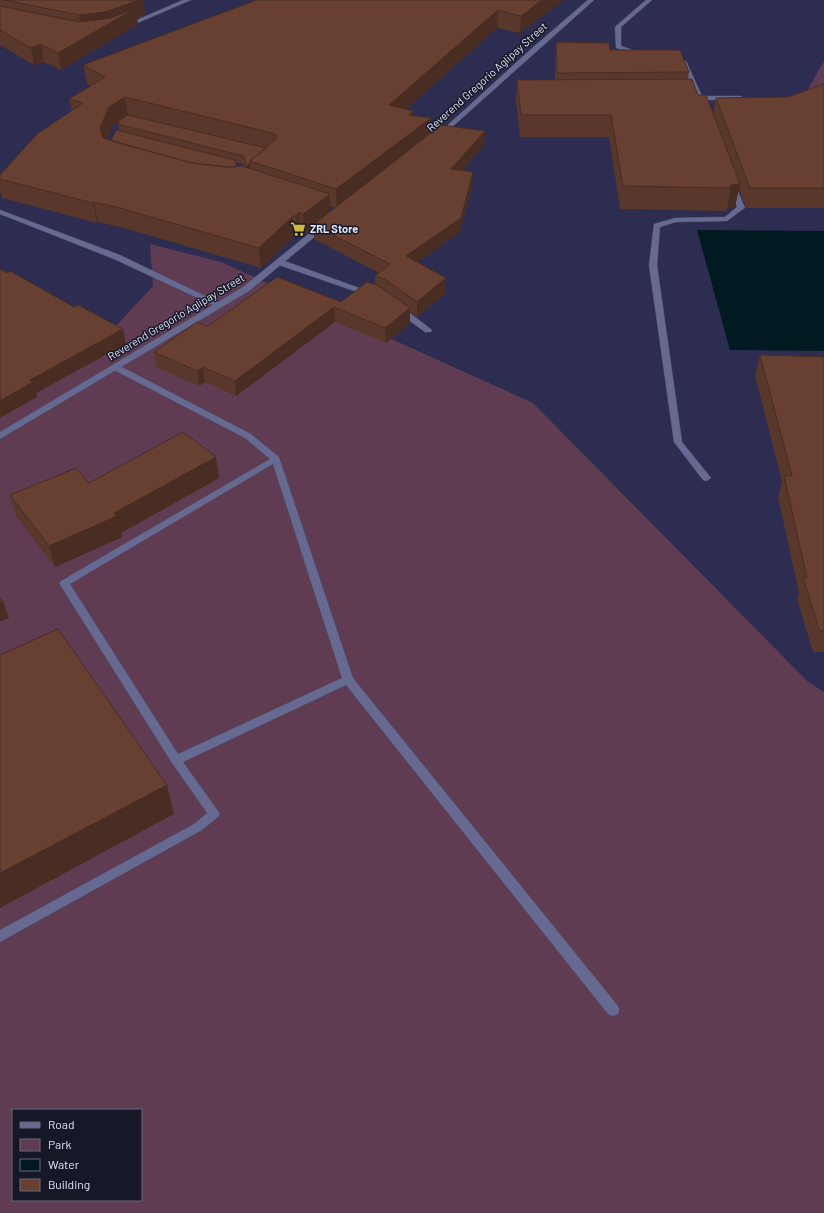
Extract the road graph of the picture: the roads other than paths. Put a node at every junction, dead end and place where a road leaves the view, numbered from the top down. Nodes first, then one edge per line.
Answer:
1 (188, 0) edge
2 (591, 0) edge
3 (650, 0) edge
4 (119, 29) edge
5 (648, 54) edge
6 (675, 56) edge
7 (685, 98) edge
8 (701, 98) junction
9 (747, 98) edge
10 (706, 112) edge
11 (437, 137) edge
12 (730, 179) edge
13 (0, 212) edge
14 (334, 219) edge
15 (279, 262) junction
16 (373, 295) edge
17 (391, 304) edge
18 (220, 305) junction
19 (428, 330) dead end
20 (115, 367) junction
21 (0, 436) edge
22 (276, 459) junction
23 (706, 478) dead end
24 (348, 680) junction
25 (176, 760) junction
26 (0, 936) edge
27 (613, 1010) dead end

1 - 4 street
2 - 11 street, Reverend Gregorio Aglipay Street
3 - 5 street
6 - 8 street
7 - 8 street
8 - 9 street
8 - 10 street
12 - 23 street
13 - 18 street
14 - 15 street, Reverend Gregorio Aglipay Street
15 - 16 street
15 - 18 street, Reverend Gregorio Aglipay Street
17 - 19 street
18 - 20 street, Reverend Gregorio Aglipay Street
20 - 21 street, Reverend Gregorio Aglipay Street
20 - 22 street
22 - 24 street
22 - 25 street
24 - 25 street
24 - 27 street
25 - 26 street

